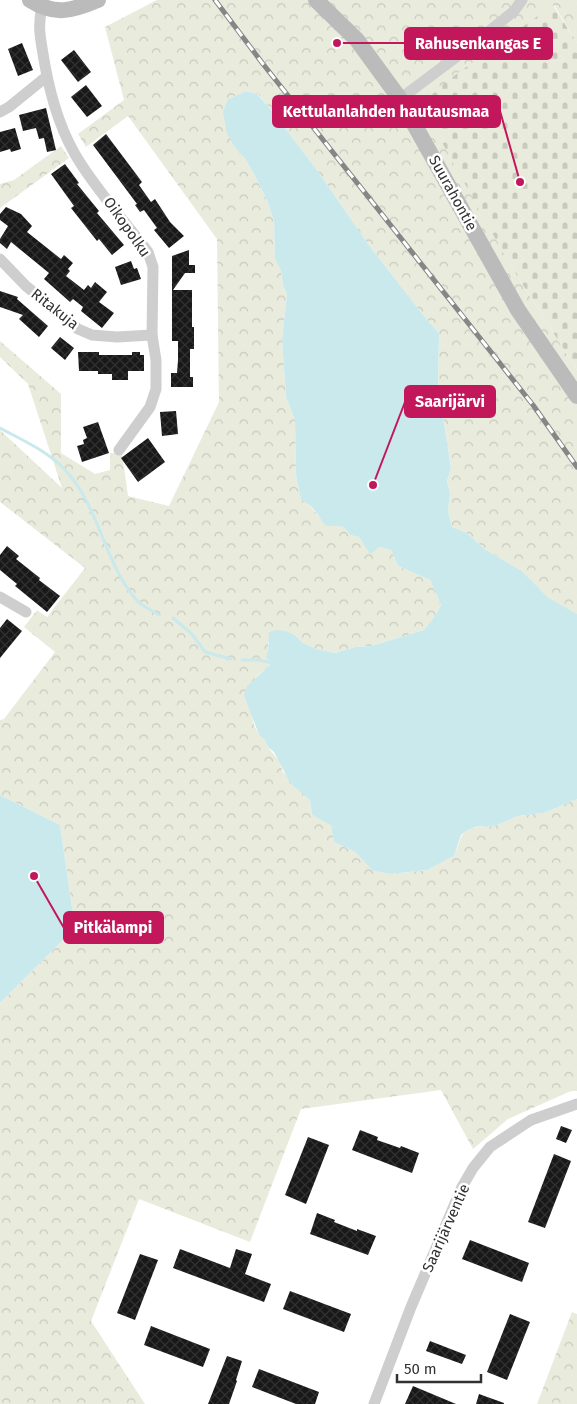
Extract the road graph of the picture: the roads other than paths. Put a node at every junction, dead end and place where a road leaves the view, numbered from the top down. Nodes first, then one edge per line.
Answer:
1 (98, 0) edge
2 (316, 0) edge
3 (522, 0) edge
4 (36, 4) edge
5 (46, 77) junction
6 (400, 98) junction
7 (0, 112) edge
8 (0, 259) edge
9 (152, 336) junction
10 (577, 396) edge
11 (119, 450) dead end
12 (0, 596) edge
13 (26, 612) dead end
14 (577, 1104) edge
15 (374, 1404) edge

1 - 4 street
2 - 6 street, Suurahontie
3 - 6 street
4 - 5 street, Oikopolku
5 - 7 street
5 - 9 street, Oikopolku
6 - 10 street, Suurahontie
8 - 9 street, Ritakuja
9 - 11 street, Oikopolku
12 - 13 street
14 - 15 street, Saarijärventie

